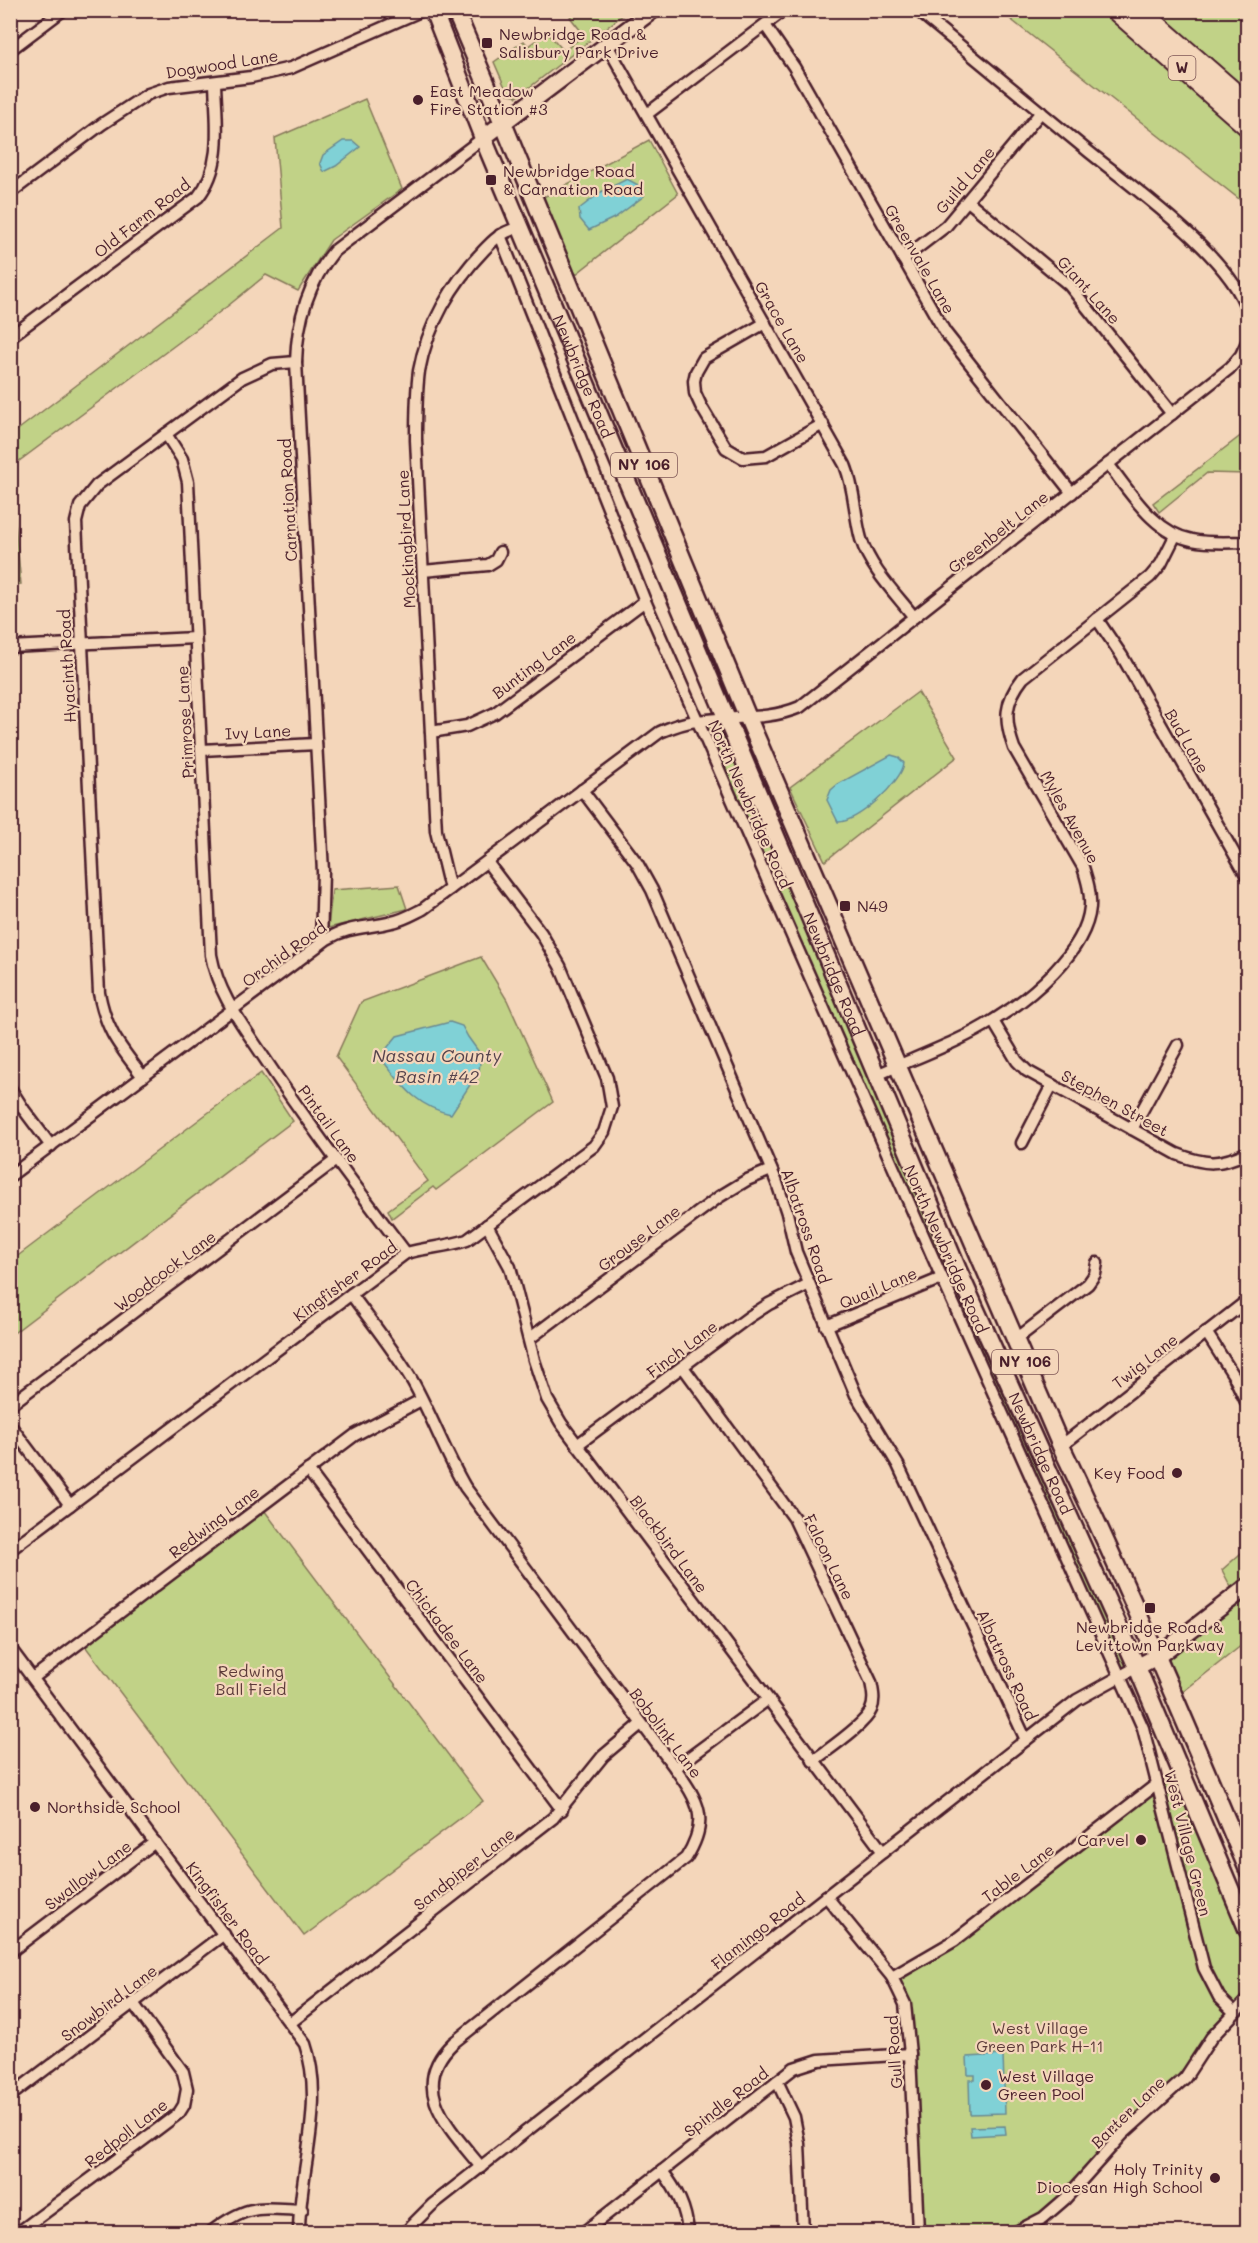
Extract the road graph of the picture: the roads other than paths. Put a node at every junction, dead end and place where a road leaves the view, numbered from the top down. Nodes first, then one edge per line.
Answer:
1 (423, 10) edge
2 (433, 10) edge
3 (455, 10) edge
4 (653, 10) edge
5 (784, 10) edge
6 (917, 10) edge
7 (1116, 10) edge
8 (1138, 10) edge
9 (58, 12) edge
10 (765, 25) junction
11 (607, 45) junction
12 (10, 50) edge
13 (215, 83) junction
14 (1248, 105) edge
15 (1041, 112) junction
16 (647, 114) junction
17 (504, 123) junction
18 (1248, 126) edge
19 (483, 138) junction
20 (10, 193) edge
21 (968, 201) junction
22 (522, 226) junction
23 (500, 235) junction
24 (903, 259) junction
25 (1248, 313) edge
26 (765, 323) junction
27 (10, 337) edge
28 (1248, 340) edge
29 (296, 362) junction
30 (622, 411) junction
31 (1172, 414) junction
32 (602, 419) junction
33 (823, 424) junction
34 (166, 434) junction
35 (1108, 464) junction
36 (1072, 493) junction
37 (1175, 536) junction
38 (1248, 542) edge
39 (500, 552) dead end
40 (423, 571) junction
41 (645, 601) junction
42 (914, 616) junction
43 (1097, 619) junction
44 (195, 638) junction
45 (81, 643) junction
46 (10, 647) edge
47 (748, 718) junction
48 (728, 720) junction
49 (697, 721) junction
50 (431, 732) junction
51 (316, 744) junction
52 (202, 750) junction
53 (582, 790) junction
54 (487, 862) junction
55 (1248, 878) edge
56 (450, 889) junction
57 (321, 944) junction
58 (233, 1010) junction
59 (993, 1021) junction
60 (1178, 1045) dead end
61 (898, 1066) junction
62 (877, 1075) junction
63 (143, 1077) junction
64 (1052, 1085) junction
65 (10, 1088) edge
66 (1131, 1129) junction
67 (1022, 1143) dead end
68 (51, 1146) junction
69 (1248, 1152) edge
70 (336, 1160) junction
71 (771, 1170) junction
72 (10, 1176) edge
73 (487, 1226) junction
74 (406, 1253) junction
75 (1097, 1263) dead end
76 (942, 1278) junction
77 (809, 1284) junction
78 (351, 1294) junction
79 (1248, 1300) edge
80 (826, 1326) junction
81 (1206, 1332) junction
82 (529, 1339) junction
83 (1015, 1340) junction
84 (683, 1367) junction
85 (421, 1400) junction
86 (10, 1406) edge
87 (1248, 1406) edge
88 (10, 1425) edge
89 (577, 1445) junction
90 (1061, 1446) junction
91 (308, 1470) junction
92 (70, 1505) junction
93 (10, 1550) edge
94 (1248, 1586) edge
95 (10, 1648) edge
96 (1158, 1656) junction
97 (1137, 1667) junction
98 (1119, 1676) junction
99 (33, 1678) junction
100 (767, 1700) junction
101 (641, 1724) junction
102 (1026, 1740) junction
103 (813, 1761) junction
104 (675, 1768) junction
105 (1157, 1784) junction
106 (561, 1810) junction
107 (155, 1842) junction
108 (883, 1852) junction
109 (1248, 1870) edge
110 (826, 1896) junction
111 (1248, 1931) edge
112 (224, 1934) junction
113 (10, 1952) edge
114 (892, 1977) junction
115 (1248, 2000) edge
116 (134, 2003) junction
117 (1234, 2012) junction
118 (290, 2023) junction
119 (910, 2054) junction
120 (777, 2081) junction
121 (10, 2096) edge
122 (481, 2168) junction
123 (662, 2171) junction
124 (302, 2210) junction
125 (19, 2232) edge
126 (211, 2232) edge
127 (299, 2232) edge
128 (407, 2232) edge
129 (584, 2232) edge
130 (688, 2232) edge
131 (803, 2232) edge
132 (918, 2232) edge
133 (1016, 2232) edge

1 - 13 street, Dogwood Lane
2 - 19 main road, Newbridge Road / NY 106
3 - 17 main road, Newbridge Road / NY 106
4 - 11 main road
5 - 10 street
6 - 15 street
7 - 18 highway, W
8 - 14 highway, W
9 - 12 street
10 - 16 street
10 - 24 street, Greenvale Lane
11 - 16 street, Grace Lane
11 - 17 main road
13 - 20 street, Dogwood Lane
13 - 27 street, Old Farm Road
15 - 21 street, Guild Lane
15 - 25 street
16 - 26 street, Grace Lane
17 - 19 main road
17 - 30 main road, Newbridge Road / NY 106
19 - 22 main road, Newbridge Road / NY 106
19 - 29 street, Carnation Road
21 - 24 street, Guild Lane
21 - 31 street, Giant Lane
22 - 23 street, Mockingbird Lane
22 - 32 main road, Newbridge Road / NY 106
23 - 40 street, Mockingbird Lane
23 - 41 street, North Newbridge Road
24 - 36 street, Greenvale Lane
26 - 33 street, Grace Lane
26 - 33 street
28 - 31 street, Greenbelt Lane
29 - 34 street, Hyacinth Road
29 - 51 street, Carnation Road
30 - 32 main road
30 - 47 main road, Newbridge Road / NY 106
31 - 35 street, Greenbelt Lane
32 - 48 main road, Newbridge Road / NY 106
33 - 42 street, Grace Lane
34 - 44 street, Primrose Lane
34 - 45 street, Hyacinth Road
35 - 36 street, Greenbelt Lane
35 - 37 street
36 - 42 street, Greenbelt Lane
37 - 38 street
37 - 43 street, Myles Avenue
39 - 40 street
40 - 50 street, Mockingbird Lane
41 - 49 street, North Newbridge Road
41 - 50 street, Bunting Lane
42 - 47 street, Greenbelt Lane
43 - 55 street, Bud Lane
43 - 59 street, Myles Avenue
44 - 45 street
44 - 52 street, Primrose Lane
45 - 46 street
45 - 63 street, Hyacinth Road
47 - 48 street, Orchid Road
47 - 61 main road, Newbridge Road / NY 106
48 - 49 street, Orchid Road
48 - 62 main road, Newbridge Road / NY 106
49 - 53 street, Orchid Road
49 - 76 street, North Newbridge Road
50 - 56 street, Mockingbird Lane
51 - 52 street, Ivy Lane
51 - 57 street, Carnation Road
52 - 58 street, Primrose Lane
53 - 54 street, Orchid Road
53 - 71 street, Albatross Road
54 - 56 street, Orchid Road
54 - 73 street, Kingfisher Road
56 - 57 street, Orchid Road
57 - 58 street, Orchid Road
58 - 63 street, Orchid Road
58 - 70 street, Pintail Lane
59 - 61 street, Myles Avenue
59 - 64 street, Stephen Street
60 - 66 street
61 - 62 street, Myles Avenue
61 - 83 main road, Newbridge Road / NY 106
62 - 97 main road, Newbridge Road / NY 106
63 - 68 street, Orchid Road
64 - 66 street, Stephen Street
64 - 67 street
65 - 68 street
66 - 69 street, Stephen Street
68 - 72 street, Orchid Road
70 - 74 street, Pintail Lane
70 - 86 street, Woodcock Lane
71 - 77 street, Albatross Road
71 - 82 street, Grouse Lane
73 - 74 street, Kingfisher Road
73 - 82 street, Blackbird Lane
74 - 78 street, Kingfisher Road
75 - 83 street
76 - 80 street, Quail Lane
76 - 98 street, North Newbridge Road
77 - 80 street, Albatross Road
77 - 84 street, Finch Lane
78 - 85 street, Bobolink Lane
78 - 92 street, Kingfisher Road
79 - 81 street, Twig Lane
80 - 102 street, Albatross Road
81 - 87 street
81 - 90 street, Twig Lane
82 - 89 street, Blackbird Lane
83 - 90 main road, Newbridge Road / NY 106
84 - 89 street, Finch Lane
84 - 103 street, Falcon Lane
85 - 91 street, Redwing Lane
85 - 101 street, Bobolink Lane
88 - 92 street
89 - 100 street, Blackbird Lane
90 - 96 main road, Newbridge Road / NY 106
91 - 99 street, Redwing Lane
91 - 106 street, Chickadee Lane
92 - 93 street, Kingfisher Road
94 - 96 main road
95 - 99 street, Kingfisher Road
96 - 97 main road
96 - 109 main road, Newbridge Road / NY 106
97 - 98 street, Flamingo Road
97 - 111 main road, Newbridge Road / NY 106
98 - 102 street, Flamingo Road
98 - 105 street, West Village Green
99 - 107 street, Kingfisher Road
100 - 103 street, Blackbird Lane
100 - 104 street
101 - 104 street, Bobolink Lane
101 - 106 street, Sandpiper Lane
102 - 108 street, Flamingo Road
103 - 108 street, Blackbird Lane
104 - 122 street, Bobolink Lane
105 - 114 street, Table Lane
105 - 117 street, West Village Green
106 - 118 street, Sandpiper Lane
107 - 112 street, Kingfisher Road
107 - 113 street, Swallow Lane
108 - 110 street, Flamingo Road
110 - 114 street, Gull Road
110 - 122 street, Flamingo Road
112 - 116 street, Snowbird Lane
112 - 118 street, Kingfisher Road
114 - 119 street, Gull Road
115 - 117 street, Barter Lane
116 - 121 street, Snowbird Lane
116 - 125 street, Redpoll Lane
117 - 133 street, Barter Lane
118 - 124 street, Kingfisher Road
119 - 120 street, Spindle Road
119 - 132 street, Gull Road
120 - 123 street, Spindle Road
120 - 131 street
122 - 128 street, Flamingo Road
123 - 129 street, Spindle Road
123 - 130 street
124 - 126 street
124 - 127 street, Kingfisher Road

